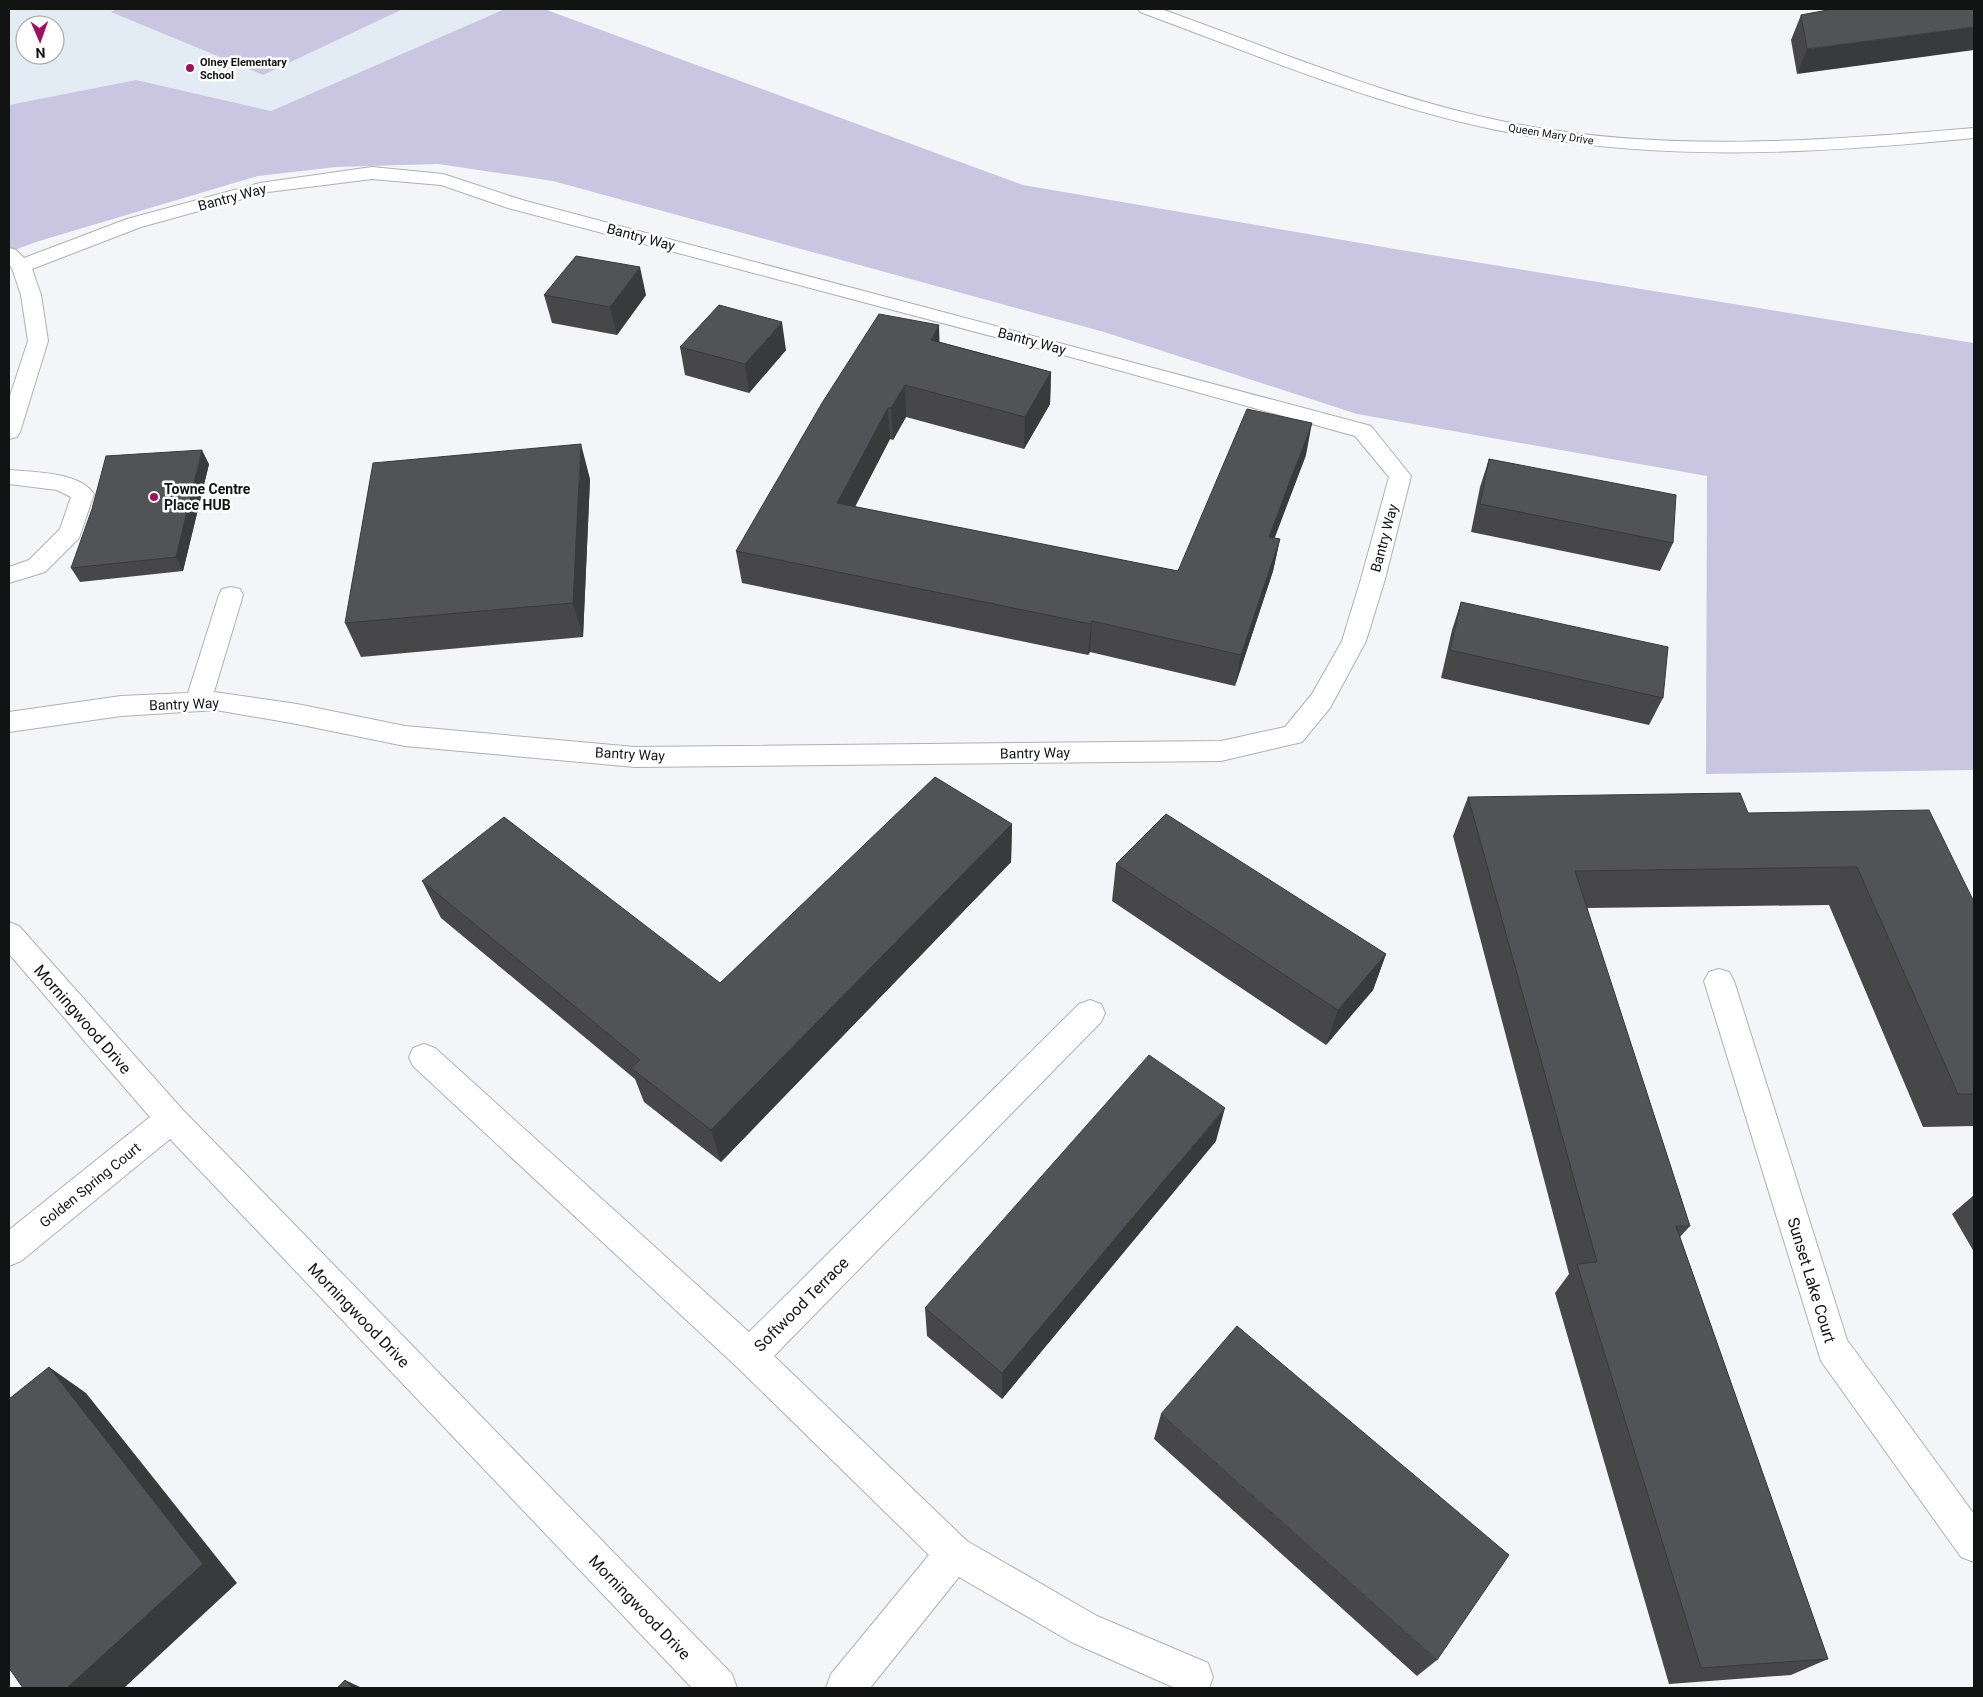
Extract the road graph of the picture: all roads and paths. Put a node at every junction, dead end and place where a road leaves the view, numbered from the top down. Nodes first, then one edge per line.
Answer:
1 (1146, 9) edge
2 (1974, 133) edge
3 (15, 260) edge
4 (9, 432) edge
5 (9, 477) edge
6 (9, 575) edge
7 (231, 595) dead end
8 (198, 702) junction
9 (9, 722) edge
10 (9, 934) edge
11 (1719, 981) dead end
12 (1090, 1013) dead end
13 (424, 1057) dead end
14 (171, 1119) junction
15 (9, 1250) edge
16 (750, 1356) junction
17 (1974, 1544) edge
18 (954, 1554) junction
19 (1194, 1677) dead end
20 (718, 1688) edge
21 (845, 1688) edge

1 - 2 street, Queen Mary Drive
3 - 4 street
3 - 8 street, Bantry Way
5 - 6 street
7 - 8 street
8 - 9 street, Bantry Way
10 - 14 street, Morningwood Drive
11 - 17 street, Sunset Lake Court
12 - 16 street, Softwood Terrace
13 - 16 street
14 - 15 street, Golden Spring Court
14 - 20 street, Morningwood Drive
16 - 18 street, Softwood Terrace
18 - 19 street, Softwood Terrace
18 - 21 street

